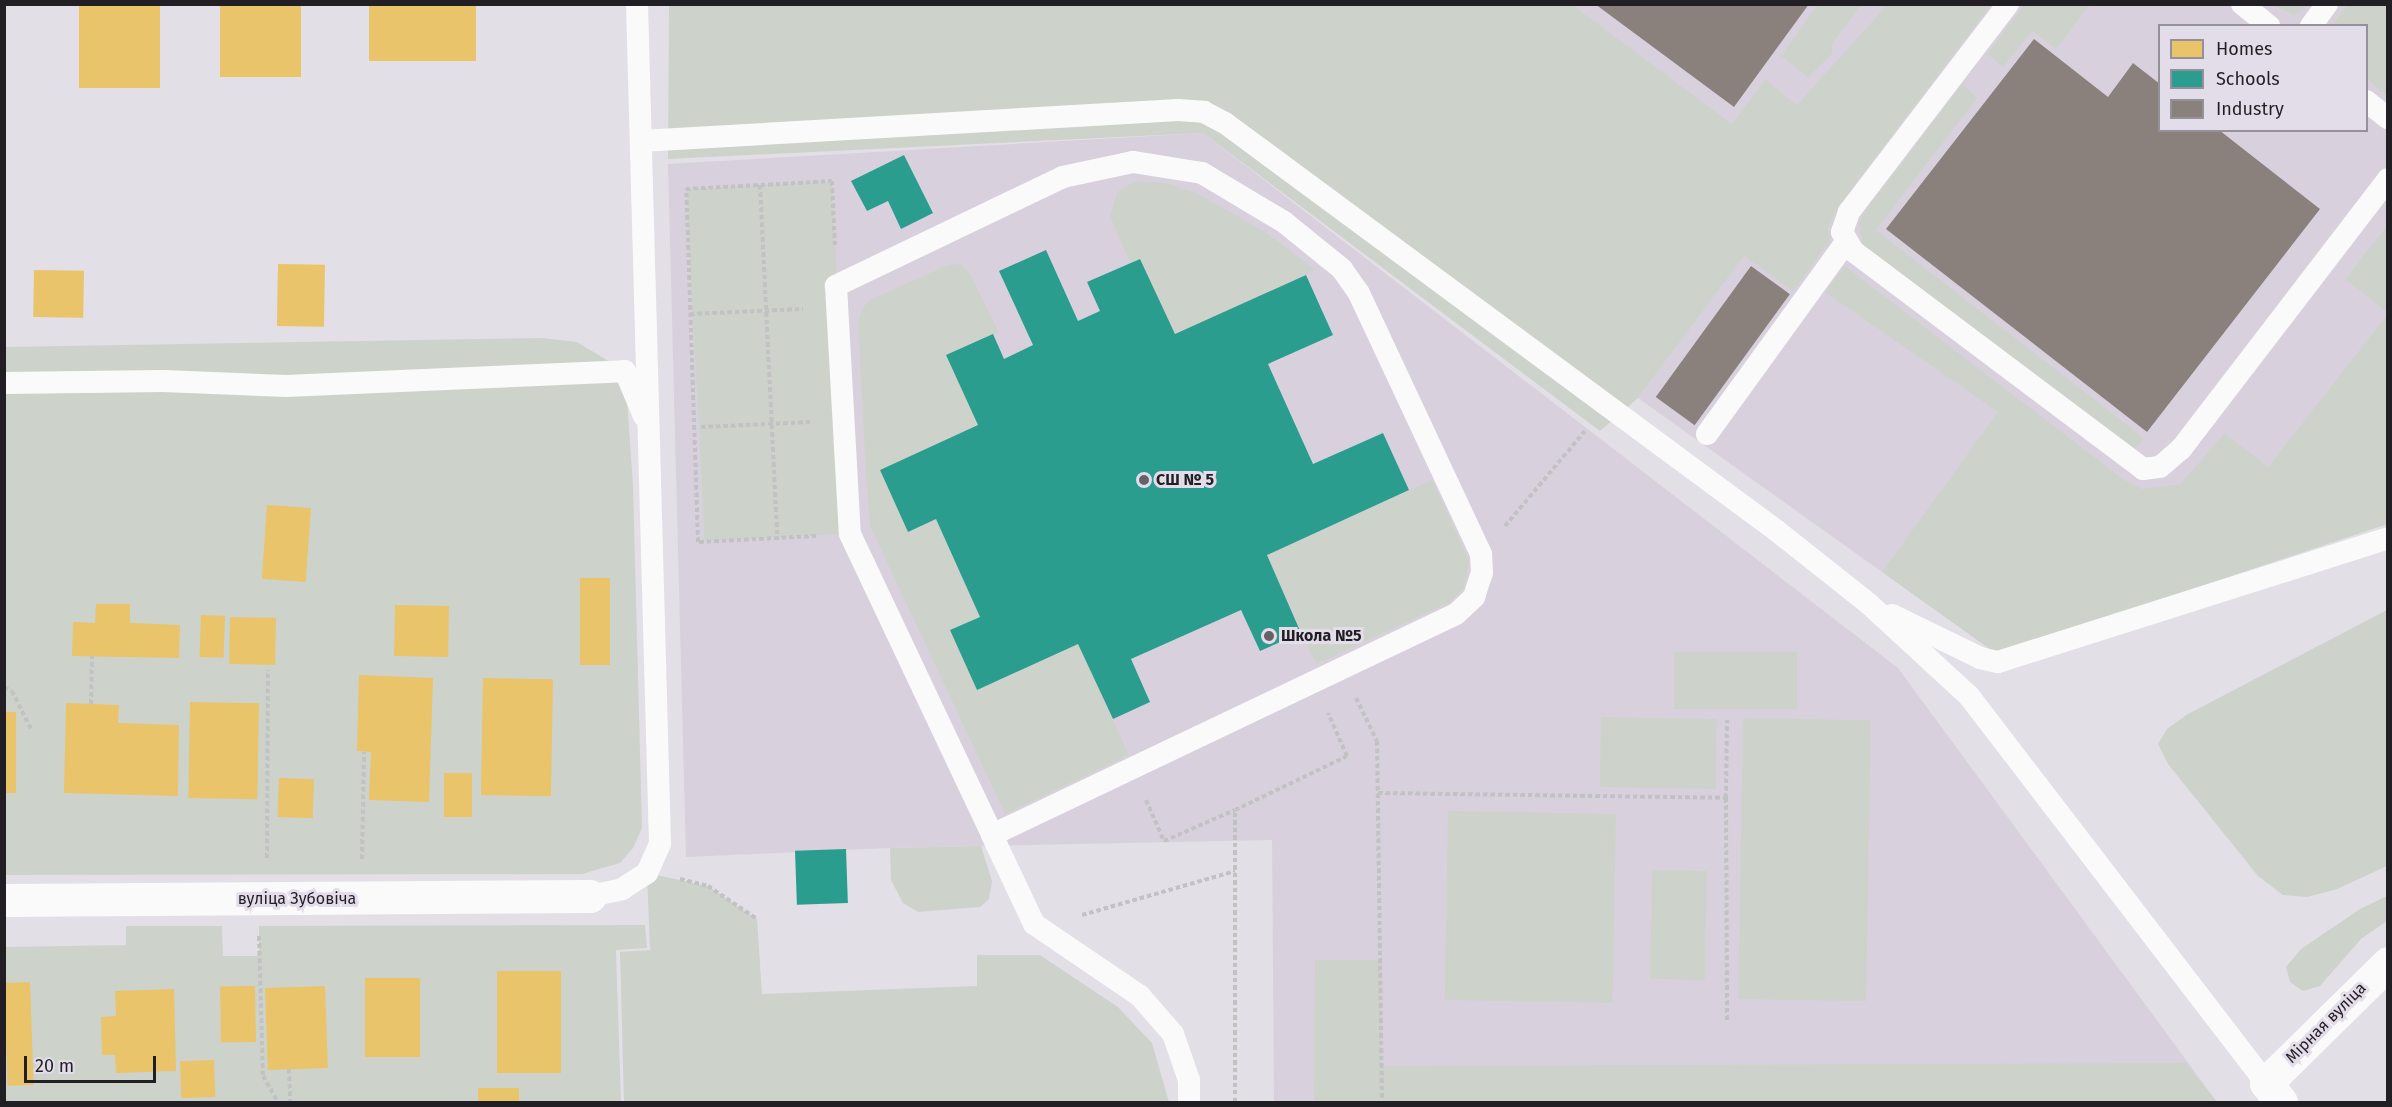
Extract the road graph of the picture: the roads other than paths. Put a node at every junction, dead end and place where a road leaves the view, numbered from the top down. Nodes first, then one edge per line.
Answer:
1 (637, 4) edge
2 (2008, 4) edge
3 (2242, 4) edge
4 (2327, 4) edge
5 (2267, 24) edge
6 (2312, 24) edge
7 (2368, 102) edge
8 (2388, 118) edge
9 (641, 141) junction
10 (2388, 178) edge
11 (1846, 242) junction
12 (4, 383) edge
13 (650, 430) junction
14 (1707, 434) dead end
15 (2388, 538) edge
16 (1869, 604) junction
17 (992, 835) junction
18 (590, 896) joint
19 (4, 900) edge
20 (2388, 963) edge
21 (2272, 1096) edge
22 (1189, 1102) edge

1 - 9 lane
2 - 11 lane
3 - 5 lane
4 - 6 lane
7 - 8 lane
9 - 13 lane
9 - 16 lane
10 - 11 lane
11 - 14 lane
12 - 13 lane
13 - 18 lane
15 - 16 lane
16 - 21 lane
17 - 17 lane
17 - 22 lane
18 - 19 street, вуліца Зубовіча
20 - 21 street, Мірная вуліца

